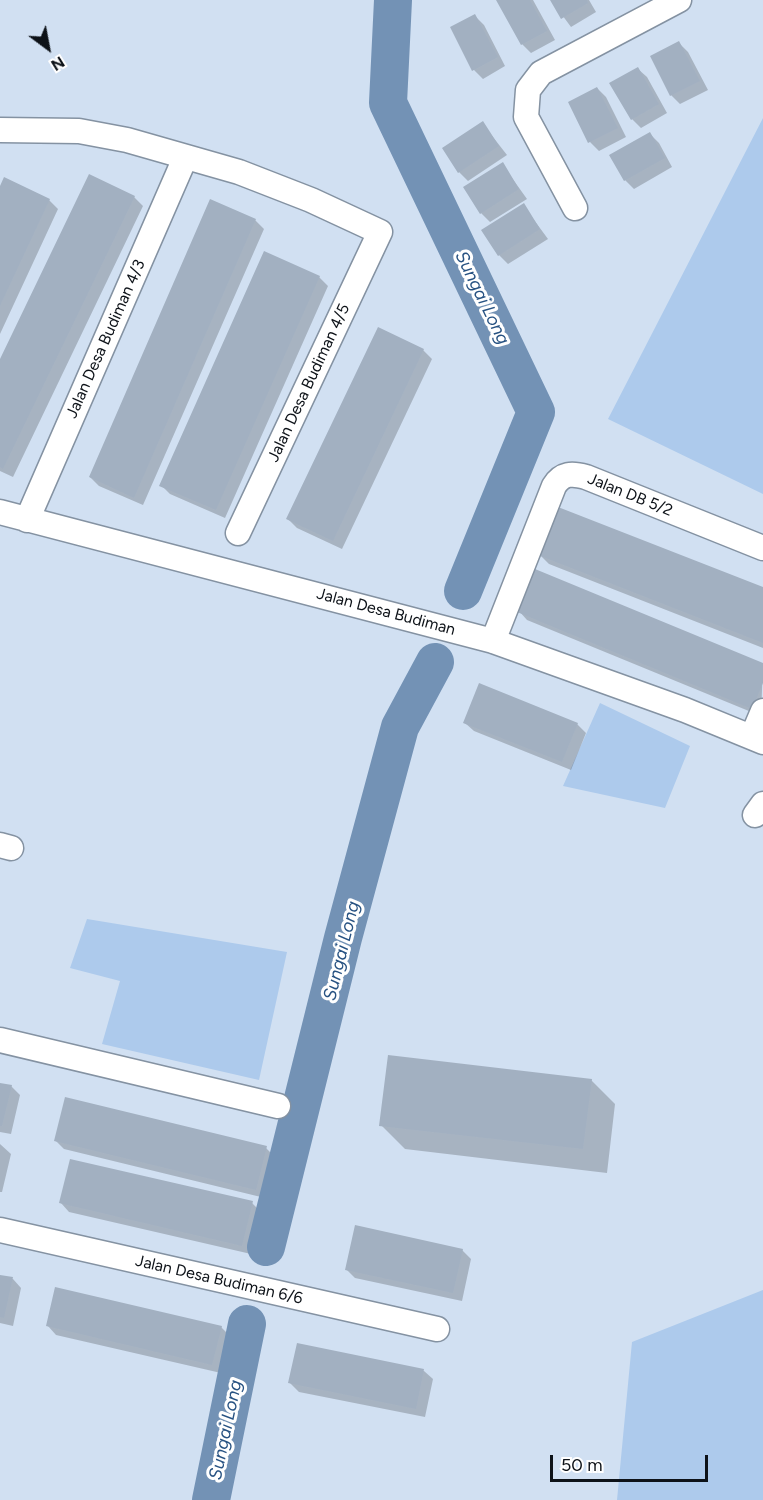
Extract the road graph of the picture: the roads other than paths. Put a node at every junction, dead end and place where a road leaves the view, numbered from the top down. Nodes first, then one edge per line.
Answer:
1 (679, 0) edge
2 (0, 130) edge
3 (185, 158) junction
4 (575, 208) dead end
5 (0, 512) edge
6 (27, 520) junction
7 (238, 533) dead end
8 (763, 548) edge
9 (493, 640) junction
10 (763, 711) edge
11 (757, 740) edge
12 (0, 1040) edge
13 (278, 1106) dead end
14 (0, 1230) edge
15 (437, 1329) dead end

1 - 4 street
2 - 3 street
3 - 6 street, Jalan Desa Budiman 4/3
3 - 7 street, Jalan Desa Budiman 4/5
5 - 6 street, Jalan Desa Budiman
6 - 9 street, Jalan Desa Budiman
8 - 9 street, Jalan DB 5/2
9 - 11 street, Jalan Desa Budiman
10 - 11 street
12 - 13 street
14 - 15 street, Jalan Desa Budiman 6/6

